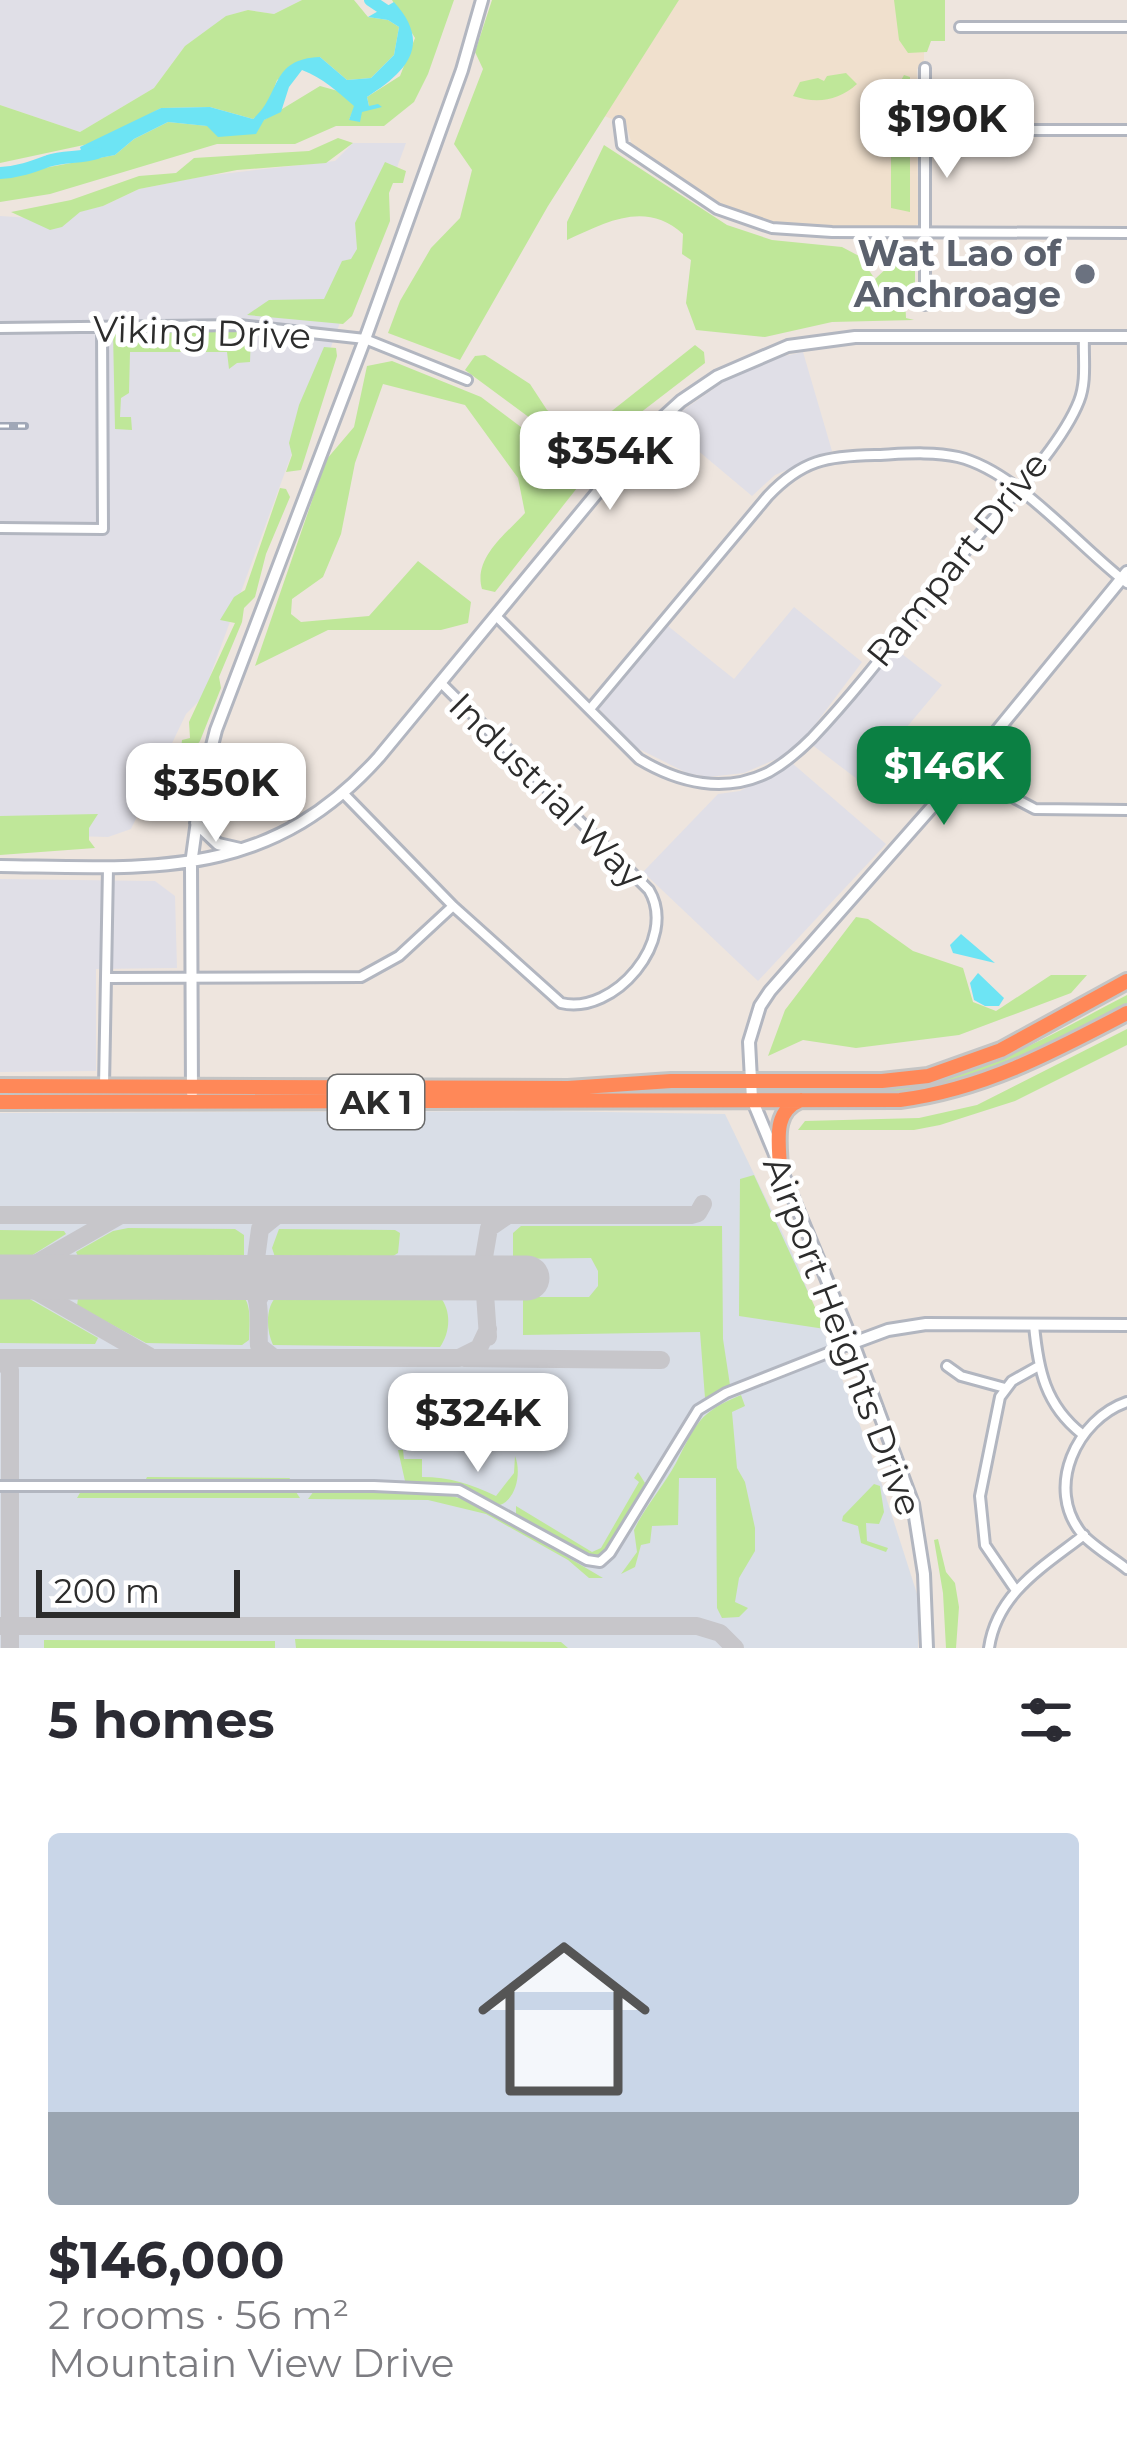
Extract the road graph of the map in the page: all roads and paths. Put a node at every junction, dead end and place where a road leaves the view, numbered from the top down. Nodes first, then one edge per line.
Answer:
1 (482, 0) edge
2 (960, 27) dead end
3 (1127, 27) edge
4 (925, 68) dead end
5 (619, 122) dead end
6 (925, 130) junction
7 (1127, 130) edge
8 (925, 232) junction
9 (1127, 233) edge
10 (925, 305) dead end
11 (0, 328) edge
12 (102, 328) junction
13 (1084, 337) junction
14 (1127, 337) edge
15 (365, 339) junction
16 (467, 380) dead end
17 (1018, 488) junction
18 (0, 529) edge
19 (1125, 578) edge
20 (496, 616) junction
21 (441, 683) junction
22 (590, 709) junction
23 (971, 762) junction
24 (345, 795) junction
25 (1127, 810) edge
26 (195, 822) junction
27 (243, 850) junction
28 (191, 864) junction
29 (0, 866) edge
30 (108, 868) junction
31 (454, 906) junction
32 (106, 978) junction
33 (192, 979) junction
34 (1127, 981) edge
35 (1127, 1013) edge
36 (750, 1081) junction
37 (0, 1086) edge
38 (104, 1086) junction
39 (192, 1094) junction
40 (752, 1099) junction
41 (803, 1100) junction
42 (0, 1102) edge
43 (780, 1168) junction
44 (1034, 1325) junction
45 (1127, 1325) edge
46 (854, 1343) junction
47 (946, 1366) dead end
48 (1037, 1367) junction
49 (1005, 1388) junction
50 (1127, 1402) edge
51 (1082, 1434) junction
52 (0, 1486) edge
53 (1084, 1535) junction
54 (1126, 1568) edge
55 (1016, 1589) junction
56 (927, 1648) edge
57 (989, 1648) edge

1 - 15 street
2 - 3 street
4 - 6 street
5 - 8 street
6 - 7 street
6 - 8 street
8 - 9 street
8 - 10 street
11 - 12 street, Viking Drive
12 - 15 street, Viking Drive
12 - 18 street
13 - 14 street
13 - 17 street, Rampart Drive
13 - 20 street
15 - 16 street, Viking Drive
15 - 26 street
17 - 19 street
17 - 22 street
17 - 22 street, Rampart Drive
19 - 23 street, Airport Heights Drive
20 - 21 street
20 - 22 street, Rampart Drive
21 - 24 street
21 - 31 street, Industrial Way
23 - 25 street
23 - 36 street, Airport Heights Drive
24 - 27 street
24 - 31 street
26 - 27 street
26 - 28 street
27 - 28 street
28 - 30 street
28 - 33 street
29 - 30 street
30 - 32 street
31 - 33 street
32 - 33 street
32 - 38 street
33 - 39 street
34 - 36 highway, AK 1
35 - 41 highway, AK 1
36 - 39 highway, AK 1
36 - 40 street, Airport Heights Drive
37 - 38 highway, AK 1
38 - 39 highway, AK 1
39 - 40 highway, AK 1
39 - 42 highway, AK 1
40 - 41 highway, AK 1
40 - 43 street, Airport Heights Drive
41 - 43 highway
43 - 46 street, Airport Heights Drive
44 - 45 street
44 - 46 street
44 - 48 street
46 - 52 street
46 - 56 street, Airport Heights Drive
47 - 49 street
48 - 49 street
48 - 51 street
49 - 55 street
50 - 51 street
51 - 53 street
53 - 54 street
53 - 55 street
55 - 57 street

